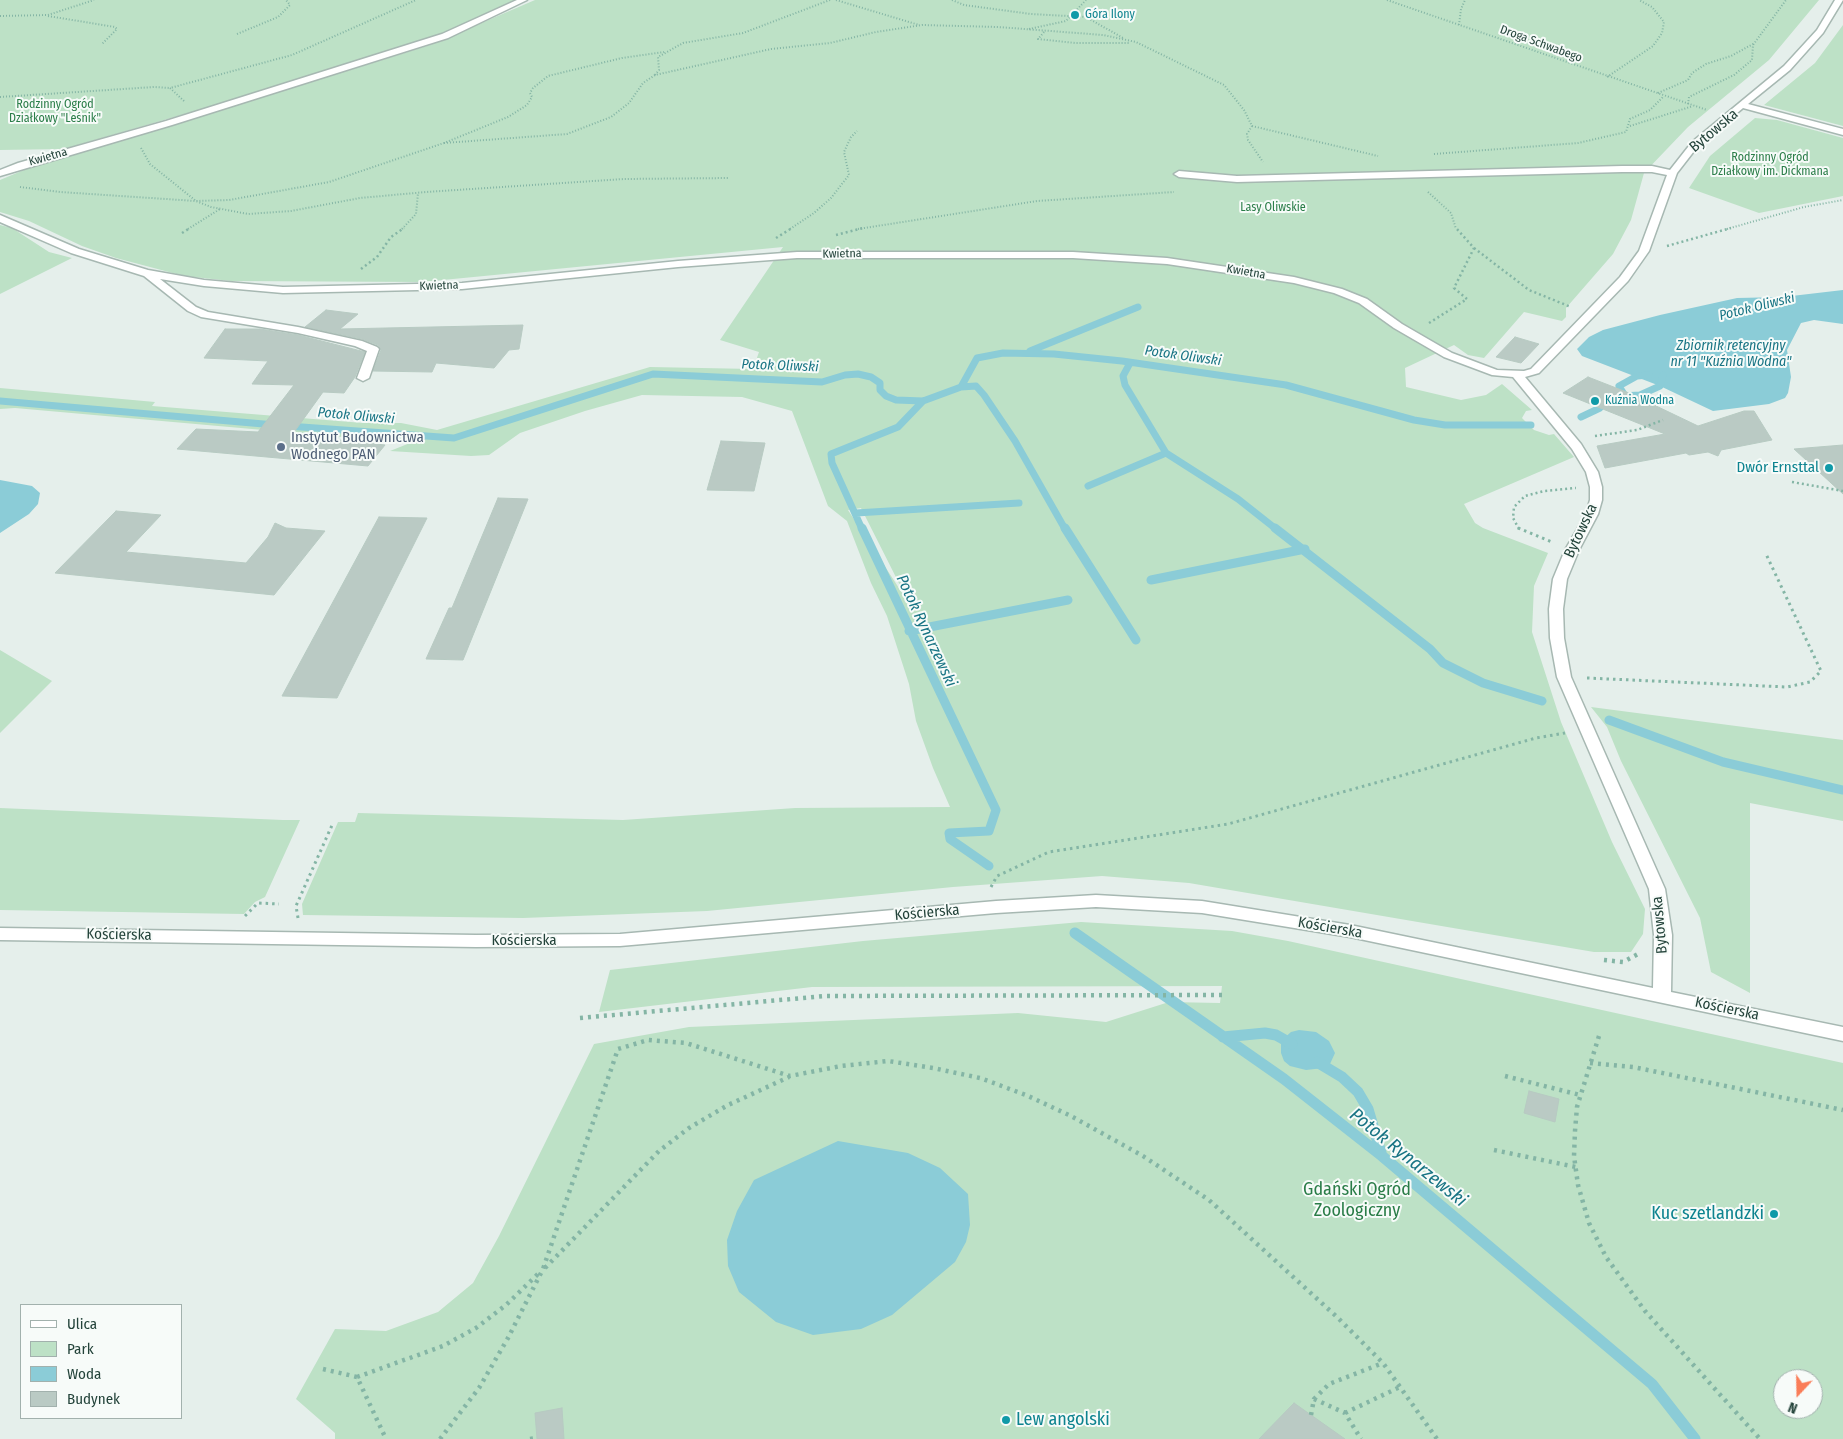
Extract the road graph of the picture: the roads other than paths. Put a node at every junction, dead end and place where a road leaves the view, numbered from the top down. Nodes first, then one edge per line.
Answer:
1 (523, 0) edge
2 (1839, 0) edge
3 (1744, 106) junction
4 (1843, 132) edge
5 (0, 173) edge
6 (1672, 173) junction
7 (1179, 174) dead end
8 (0, 218) edge
9 (146, 273) junction
10 (1517, 375) junction
11 (362, 378) dead end
12 (0, 934) edge
13 (1662, 994) junction
14 (1843, 1034) edge

1 - 5 street, Kwietna
2 - 3 street, Bytowska
3 - 4 street, Bytowska
3 - 6 street, Bytowska
6 - 7 street
6 - 10 street, Bytowska
8 - 9 street, Kwietna
9 - 10 street, Kwietna
9 - 11 street, Kwietna
10 - 13 street, Bytowska
12 - 13 street, Kościerska
13 - 14 street, Kościerska

